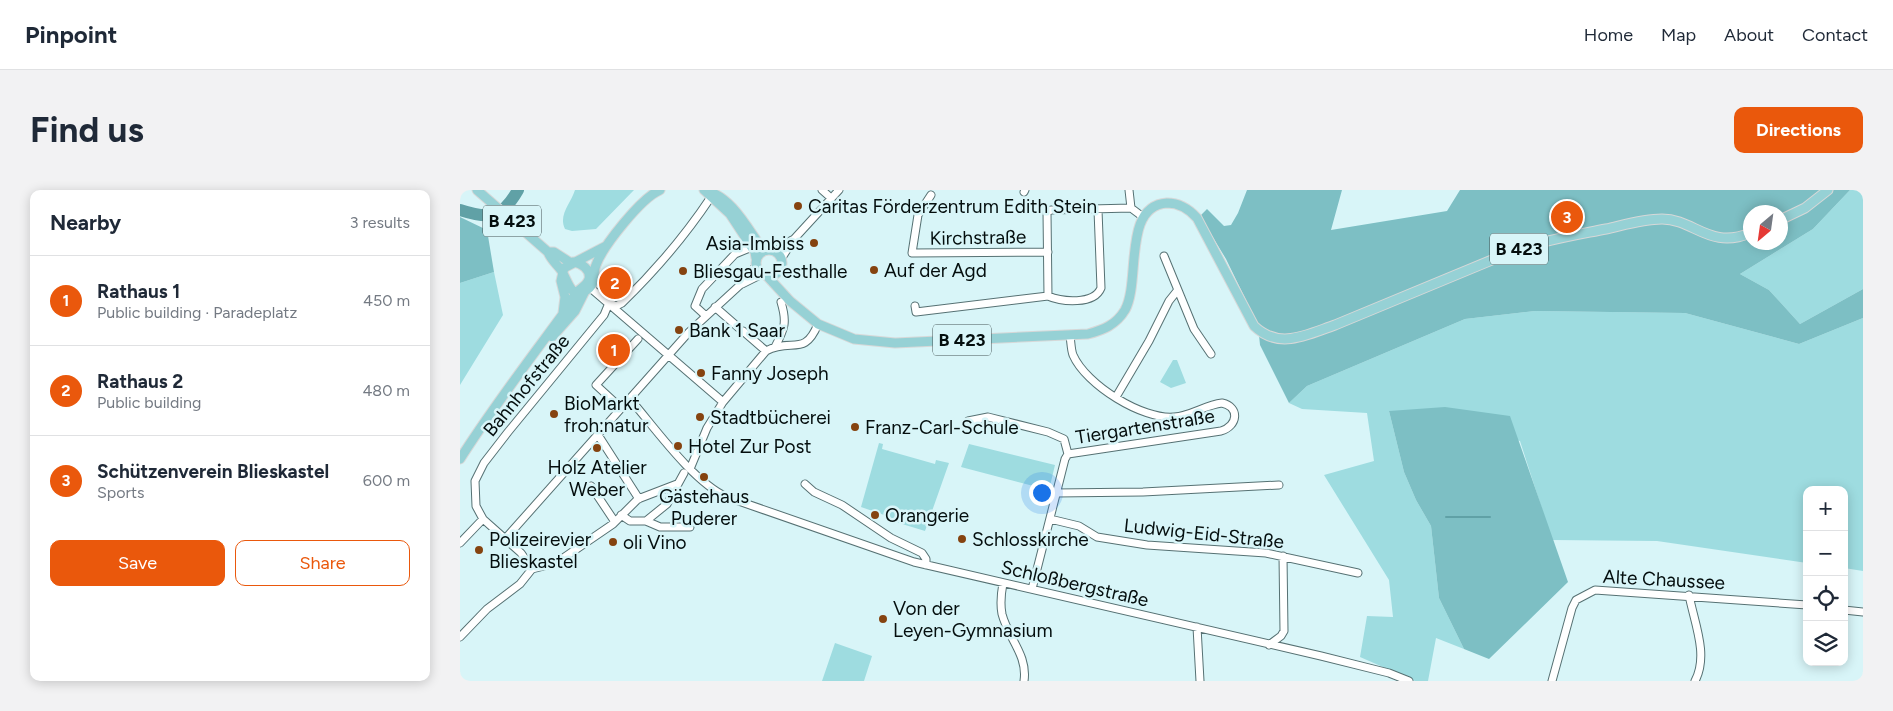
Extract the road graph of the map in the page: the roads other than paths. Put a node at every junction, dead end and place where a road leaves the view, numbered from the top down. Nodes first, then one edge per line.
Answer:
1 (477, 190) edge
2 (660, 190) edge
3 (704, 190) edge
4 (822, 190) edge
5 (839, 190) edge
6 (1129, 190) edge
7 (1828, 190) edge
8 (712, 195) junction
9 (931, 196) dead end
10 (831, 198) junction
11 (1131, 208) junction
12 (1098, 210) junction
13 (1788, 216) edge
14 (1143, 217) junction
15 (1743, 235) edge
16 (606, 245) junction
17 (752, 246) junction
18 (548, 252) junction
19 (1048, 252) junction
20 (774, 254) junction
21 (1164, 256) dead end
22 (572, 262) junction
23 (756, 262) junction
24 (562, 272) junction
25 (778, 272) junction
26 (764, 275) junction
27 (739, 286) junction
28 (584, 289) junction
29 (1177, 291) junction
30 (1048, 296) junction
31 (782, 297) junction
32 (609, 303) junction
33 (622, 303) junction
34 (915, 306) dead end
35 (715, 307) junction
36 (563, 313) junction
37 (622, 315) junction
38 (706, 316) junction
39 (818, 324) junction
40 (1070, 336) junction
41 (638, 339) dead end
42 (775, 347) junction
43 (766, 352) junction
44 (533, 353) junction
45 (1211, 354) dead end
46 (670, 355) junction
47 (1116, 397) junction
48 (630, 399) junction
49 (723, 402) junction
50 (622, 408) junction
51 (968, 421) dead end
52 (600, 436) junction
53 (1068, 454) junction
54 (460, 458) edge
55 (687, 471) junction
56 (677, 484) junction
57 (805, 484) dead end
58 (1279, 485) dead end
59 (591, 486) dead end
60 (1056, 493) junction
61 (640, 499) junction
62 (621, 515) junction
63 (483, 519) junction
64 (1050, 519) junction
65 (646, 521) junction
66 (615, 522) junction
67 (690, 527) dead end
68 (504, 539) junction
69 (460, 543) edge
70 (1284, 556) junction
71 (926, 564) junction
72 (532, 569) junction
73 (1358, 573) dead end
74 (1003, 583) junction
75 (1032, 589) junction
76 (1689, 596) junction
77 (1803, 605) edge
78 (1848, 610) edge
79 (1863, 612) edge
80 (1197, 627) junction
81 (460, 637) edge
82 (1269, 645) junction
83 (1024, 681) edge
84 (1200, 681) edge
85 (1409, 681) edge
86 (1552, 681) edge
87 (1695, 681) edge

1 - 18 main road, B 423
2 - 16 main road
3 - 8 main road, B 423
4 - 10 street
5 - 10 street
6 - 11 street
7 - 13 main road
8 - 17 main road, B 423
8 - 20 main road, B 423
8 - 33 street
9 - 19 street, Kirchstraße
10 - 20 street
11 - 12 street, Kirchstraße
11 - 14 street
12 - 19 street, Kirchstraße
12 - 30 street
14 - 15 main road, B 423
14 - 40 main road, B 423
16 - 22 main road
16 - 28 main road
17 - 23 main road, B 423
17 - 38 street
18 - 22 main road, B 423
18 - 24 main road, B 423
19 - 30 street, Kirchstraße
20 - 23 main road
20 - 25 main road, B 423
21 - 29 street
22 - 24 main road
22 - 28 main road, B 423
23 - 26 main road, B 423
23 - 27 street
24 - 28 main road, B 423
24 - 36 main road, B 423
25 - 26 main road
25 - 31 main road, B 423
26 - 27 street
26 - 31 main road, B 423
27 - 35 street
28 - 32 street
28 - 36 main road
28 - 44 main road
29 - 45 street
29 - 47 street
30 - 34 street
31 - 39 main road, B 423
31 - 42 street
32 - 33 street
32 - 37 street
32 - 63 street, Bahnhofstraße
33 - 37 street
35 - 38 street
35 - 43 street
36 - 44 main road
37 - 46 street
38 - 46 street
39 - 40 main road, B 423
39 - 42 street
40 - 47 street, Tiergartenstraße
41 - 50 street
42 - 43 street
43 - 49 street
44 - 54 main road
46 - 48 street
46 - 49 street
47 - 53 street, Tiergartenstraße
48 - 50 street
48 - 55 street, Schloßbergstraße
49 - 55 street
50 - 52 street
51 - 53 street
52 - 61 street
52 - 68 street
53 - 60 street, Tiergartenstraße
55 - 56 street
55 - 71 street, Schloßbergstraße
56 - 61 street
56 - 65 street
57 - 71 street
58 - 60 street
59 - 66 street
60 - 64 street, Tiergartenstraße
61 - 62 street
62 - 65 street
62 - 66 street
63 - 68 street
63 - 69 street
64 - 70 street, Ludwig-Eid-Straße
64 - 75 street, Tiergartenstraße
65 - 67 street
66 - 72 street
68 - 72 street
70 - 73 street, Ludwig-Eid-Straße
70 - 82 street
71 - 74 street, Schloßbergstraße
72 - 81 street
74 - 75 street, Schloßbergstraße
74 - 83 street
75 - 80 street, Schloßbergstraße
76 - 77 street, Alte Chaussee
76 - 86 street, Alte Chaussee
76 - 87 street
78 - 79 street
80 - 82 street, Schloßbergstraße
80 - 84 street
82 - 85 street, Schloßbergstraße

